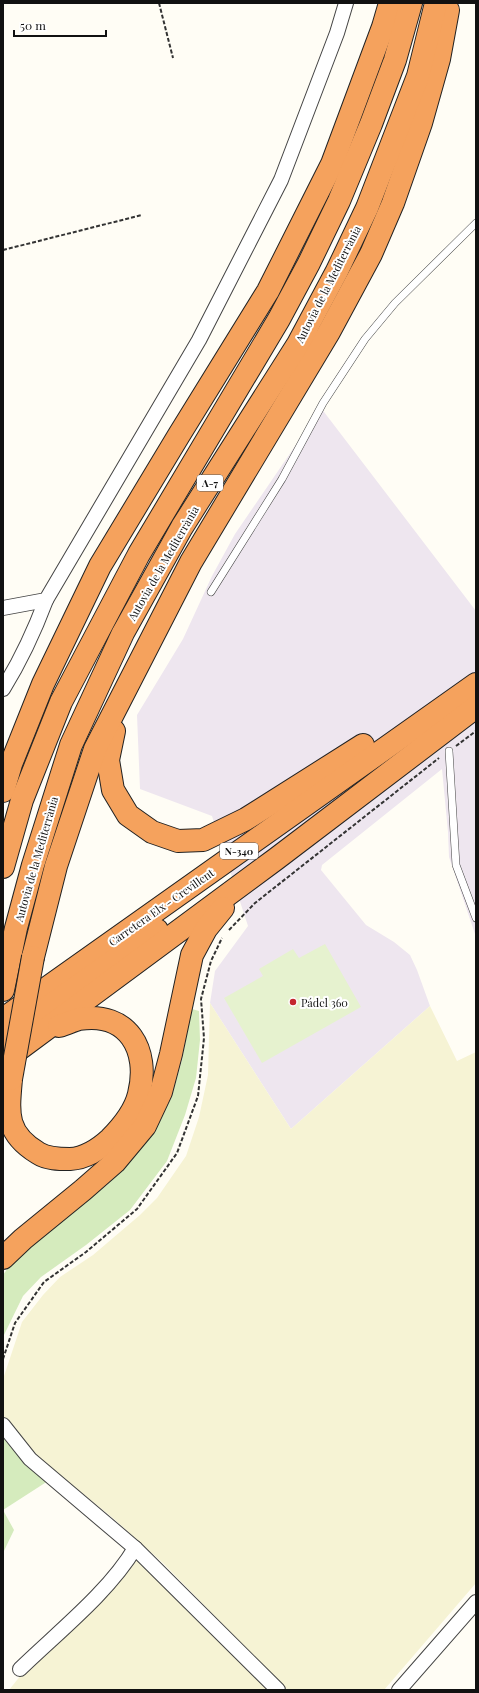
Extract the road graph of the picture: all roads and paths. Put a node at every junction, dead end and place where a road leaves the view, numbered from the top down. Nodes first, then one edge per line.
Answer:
1 (159, 3) edge
2 (346, 3) edge
3 (390, 3) edge
4 (411, 3) edge
5 (436, 3) edge
6 (450, 3) edge
7 (173, 58) dead end
8 (142, 215) dead end
9 (476, 223) edge
10 (3, 250) edge
11 (211, 592) dead end
12 (46, 600) junction
13 (3, 608) edge
14 (476, 667) edge
15 (476, 684) edge
16 (3, 689) edge
17 (123, 693) junction
18 (476, 707) edge
19 (476, 731) edge
20 (362, 746) junction
21 (449, 751) junction
22 (7, 771) edge
23 (3, 791) edge
24 (276, 859) junction
25 (3, 867) edge
26 (476, 918) edge
27 (229, 930) dead end
28 (223, 936) dead end
29 (4, 982) edge
30 (3, 1000) edge
31 (3, 1019) edge
32 (9, 1057) edge
33 (3, 1258) edge
34 (3, 1359) edge
35 (3, 1426) edge
36 (135, 1548) junction
37 (476, 1602) edge
38 (20, 1669) dead end
39 (278, 1690) edge
40 (400, 1690) edge

1 - 7 path
2 - 12 street
3 - 22 highway
4 - 25 highway, A-7
5 - 29 highway, Autovia de la Mediterrània / A-7
6 - 17 highway
8 - 10 path
9 - 11 lane
12 - 13 street
12 - 16 street
14 - 20 highway
15 - 31 highway, Carretera Elx - Crevillent / N-340
17 - 20 highway
17 - 32 highway, bridge
18 - 24 highway
18 - 32 highway, Carretera Elx - Crevillent / N-340
19 - 21 path
20 - 30 highway
21 - 26 lane
21 - 27 path
22 - 23 highway
24 - 32 highway
24 - 33 highway
28 - 34 path
32 - 32 highway
35 - 36 street
36 - 38 street
36 - 39 street
37 - 40 street

